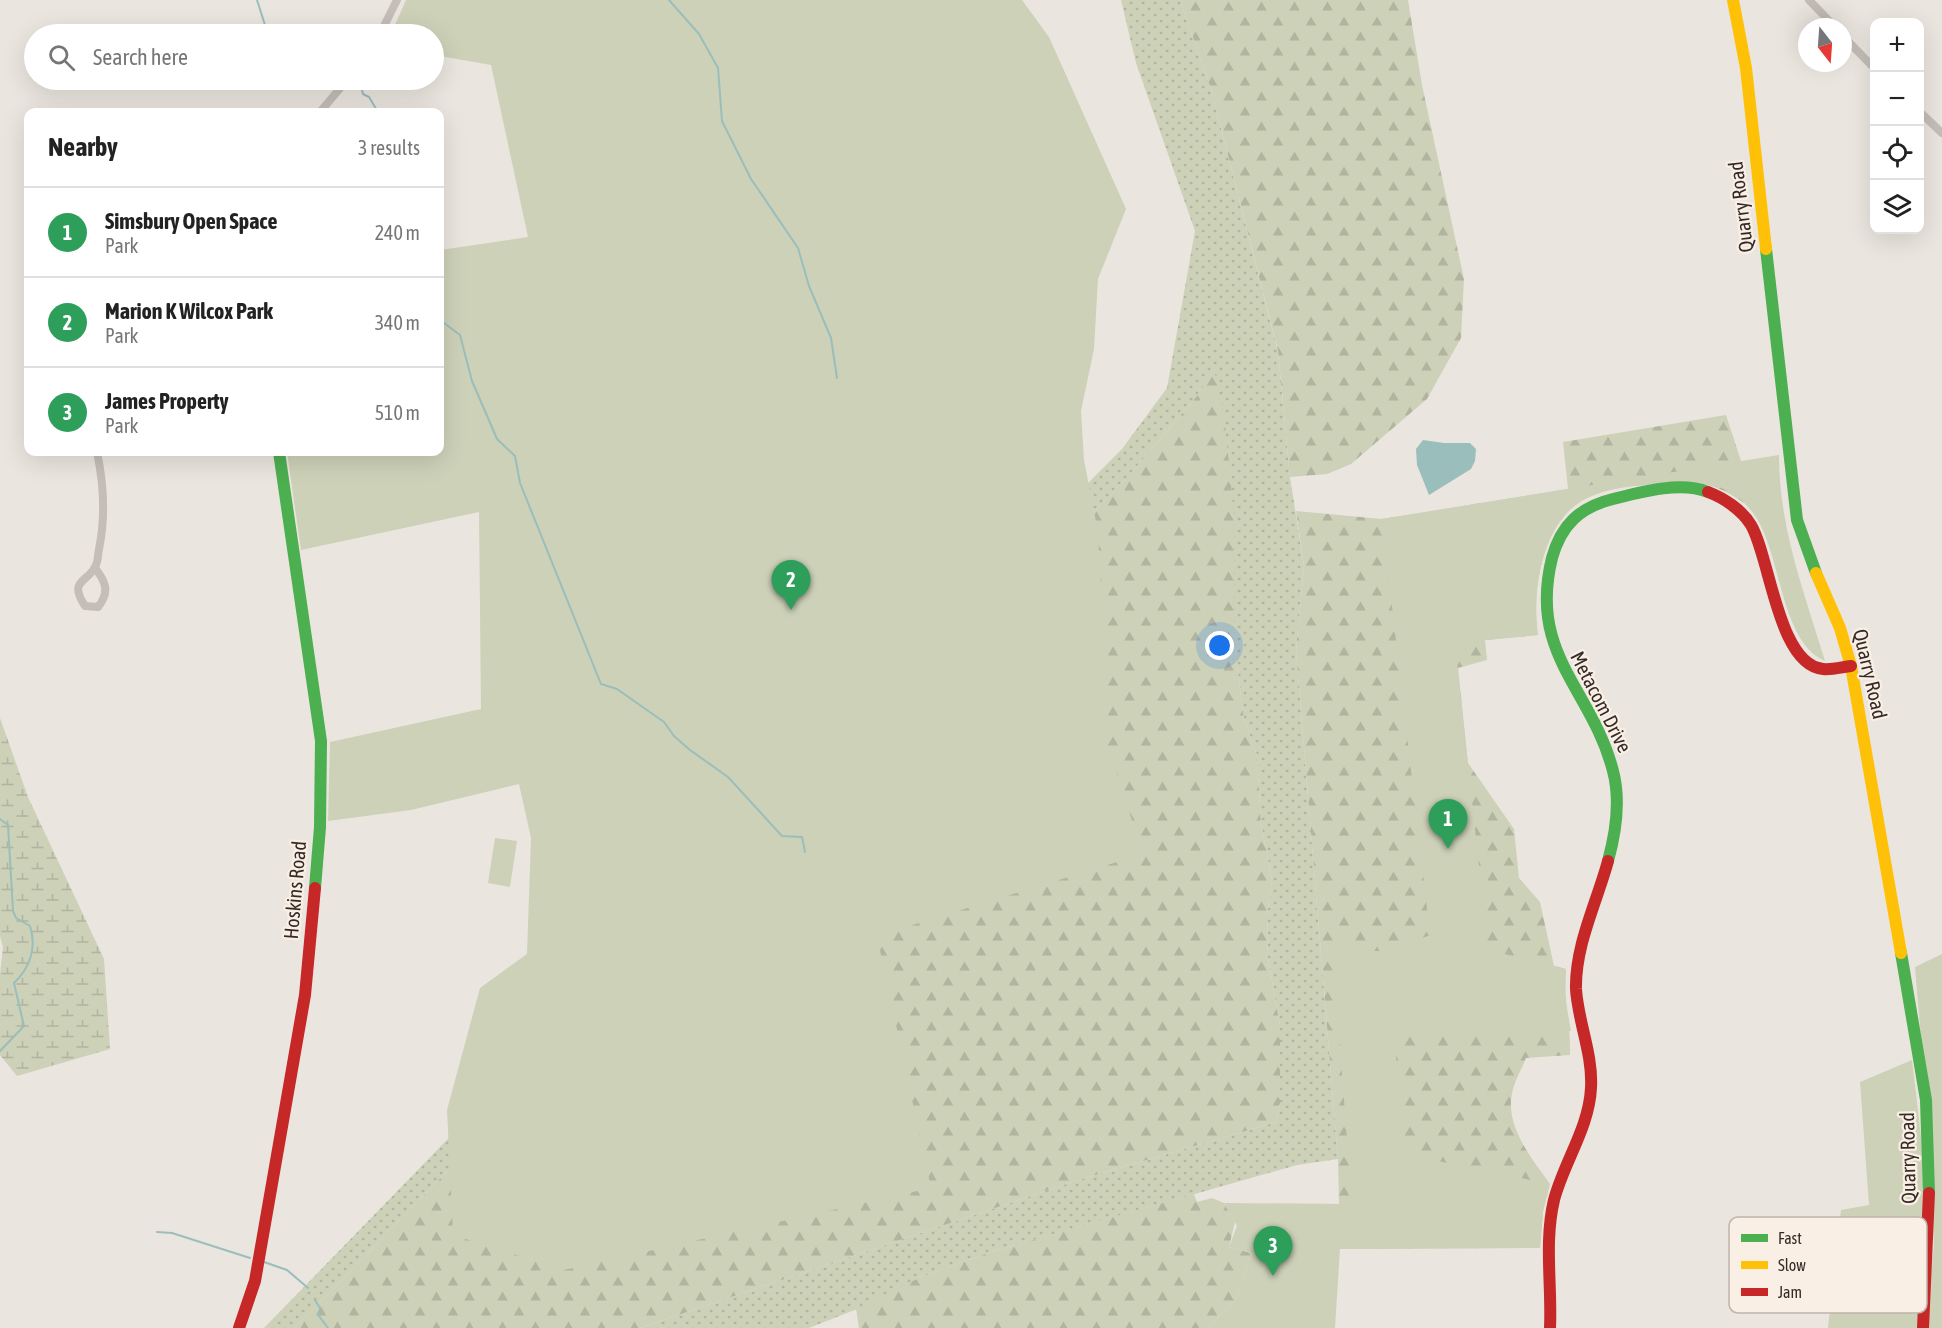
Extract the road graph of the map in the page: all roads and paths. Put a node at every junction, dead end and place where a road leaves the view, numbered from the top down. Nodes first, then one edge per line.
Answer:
1 (397, 0) edge
2 (1733, 0) edge
3 (1809, 0) edge
4 (1826, 18) edge
5 (385, 24) edge
6 (1852, 45) edge
7 (1870, 63) edge
8 (339, 90) edge
9 (323, 108) edge
10 (1924, 116) edge
11 (1942, 133) edge
12 (98, 456) edge
13 (279, 456) edge
14 (95, 568) dead end
15 (1851, 666) junction
16 (1927, 1238) edge
17 (1924, 1313) edge
18 (239, 1328) edge
19 (1550, 1328) edge
20 (1923, 1328) edge

1 - 5 street
2 - 15 street, Quarry Road
3 - 4 street
6 - 7 street
8 - 9 street
10 - 11 street
12 - 14 street
13 - 18 street, Hoskins Road
15 - 16 street, Quarry Road
15 - 19 street, Metacom Drive
17 - 20 street, Quarry Road

